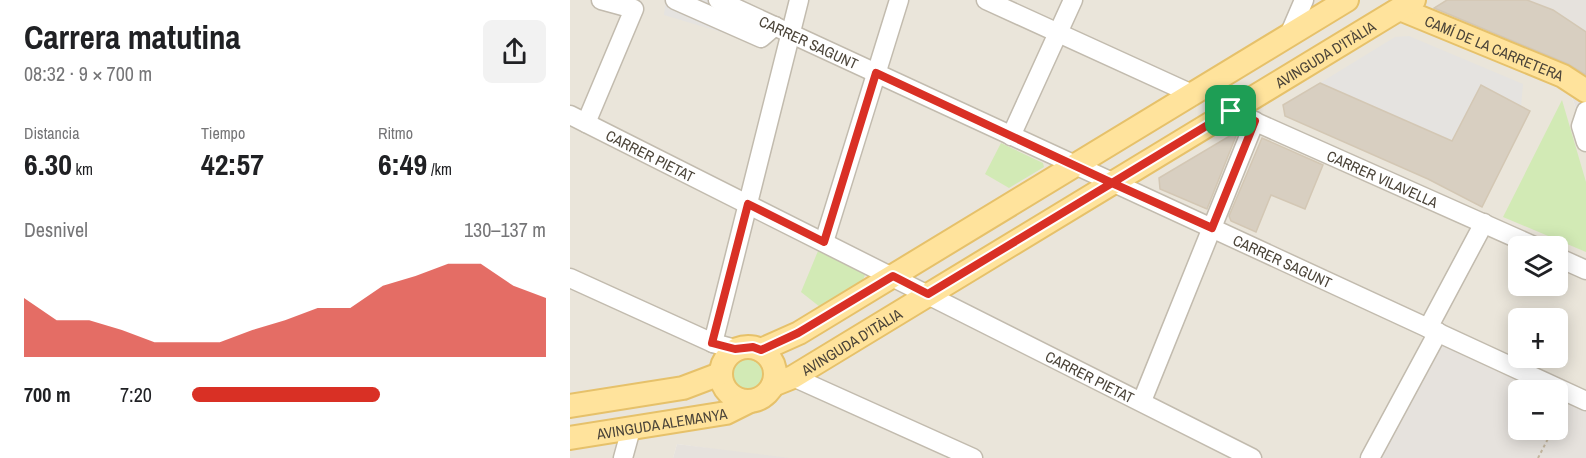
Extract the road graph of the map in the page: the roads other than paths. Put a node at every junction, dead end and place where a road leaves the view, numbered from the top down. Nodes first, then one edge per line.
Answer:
1 (601, 0) edge
2 (675, 0) edge
3 (718, 0) edge
4 (799, 0) edge
5 (899, 0) edge
6 (986, 0) edge
7 (1073, 0) edge
8 (1304, 0) edge
9 (1347, 0) edge
10 (1407, 4) edge
11 (782, 30) junction
12 (1058, 33) junction
13 (1289, 35) junction
14 (876, 73) junction
15 (1586, 91) edge
16 (1192, 94) junction
17 (1231, 111) junction
18 (1586, 111) edge
19 (578, 119) edge
20 (1255, 121) junction
21 (1011, 136) junction
22 (1586, 142) edge
23 (1075, 165) junction
24 (1112, 183) junction
25 (748, 204) junction
26 (1484, 223) junction
27 (1212, 228) junction
28 (1512, 236) edge
29 (824, 242) junction
30 (1568, 261) edge
31 (1586, 270) edge
32 (893, 276) junction
33 (570, 278) edge
34 (928, 294) junction
35 (1433, 330) junction
36 (712, 343) junction
37 (735, 349) junction
38 (761, 350) junction
39 (720, 374) junction
40 (783, 381) junction
41 (750, 401) junction
42 (1142, 401) junction
43 (1586, 401) edge
44 (570, 406) edge
45 (631, 429) junction
46 (570, 438) edge
47 (623, 458) edge
48 (973, 458) edge
49 (1252, 458) edge
50 (1370, 458) edge

1 - 19 street
2 - 11 street
3 - 11 street, CARRER SAGUNT
4 - 11 street
5 - 14 street
6 - 12 street
7 - 12 street
8 - 13 street
9 - 13 main road
10 - 15 main road, CAMÍ DE LA CARRETERA
10 - 17 main road, AVINGUDA D'ITÀLIA
11 - 14 street, CARRER SAGUNT
11 - 25 street
12 - 16 street
12 - 21 street
13 - 16 main road
14 - 21 street, CARRER SAGUNT
14 - 29 street
16 - 23 main road
17 - 20 street, CARRER VILAVELLA
17 - 24 main road, AVINGUDA D'ITÀLIA
18 - 22 street
19 - 25 street, CARRER PIETAT
20 - 26 street, CARRER VILAVELLA
20 - 27 street
21 - 23 street, CARRER SAGUNT
23 - 24 street, CARRER SAGUNT
23 - 32 main road
24 - 27 street, CARRER SAGUNT
24 - 34 main road, AVINGUDA D'ITÀLIA
25 - 29 street, CARRER PIETAT
25 - 36 street
26 - 28 street, CARRER VILAVELLA
26 - 35 street
27 - 35 street, CARRER SAGUNT
27 - 42 street
29 - 32 street, CARRER PIETAT
30 - 31 street
32 - 34 street
32 - 38 main road
33 - 36 street
34 - 40 main road, AVINGUDA D'ITÀLIA
34 - 42 street, CARRER PIETAT
35 - 43 street, CARRER SAGUNT
35 - 50 street
36 - 37 street
37 - 38 main road
37 - 39 main road
38 - 40 main road
39 - 41 main road
39 - 44 main road, AVINGUDA ALEMANYA
40 - 41 main road
40 - 48 street
41 - 45 main road, AVINGUDA ALEMANYA
42 - 49 street, CARRER PIETAT
45 - 46 main road, AVINGUDA ALEMANYA
45 - 47 street

